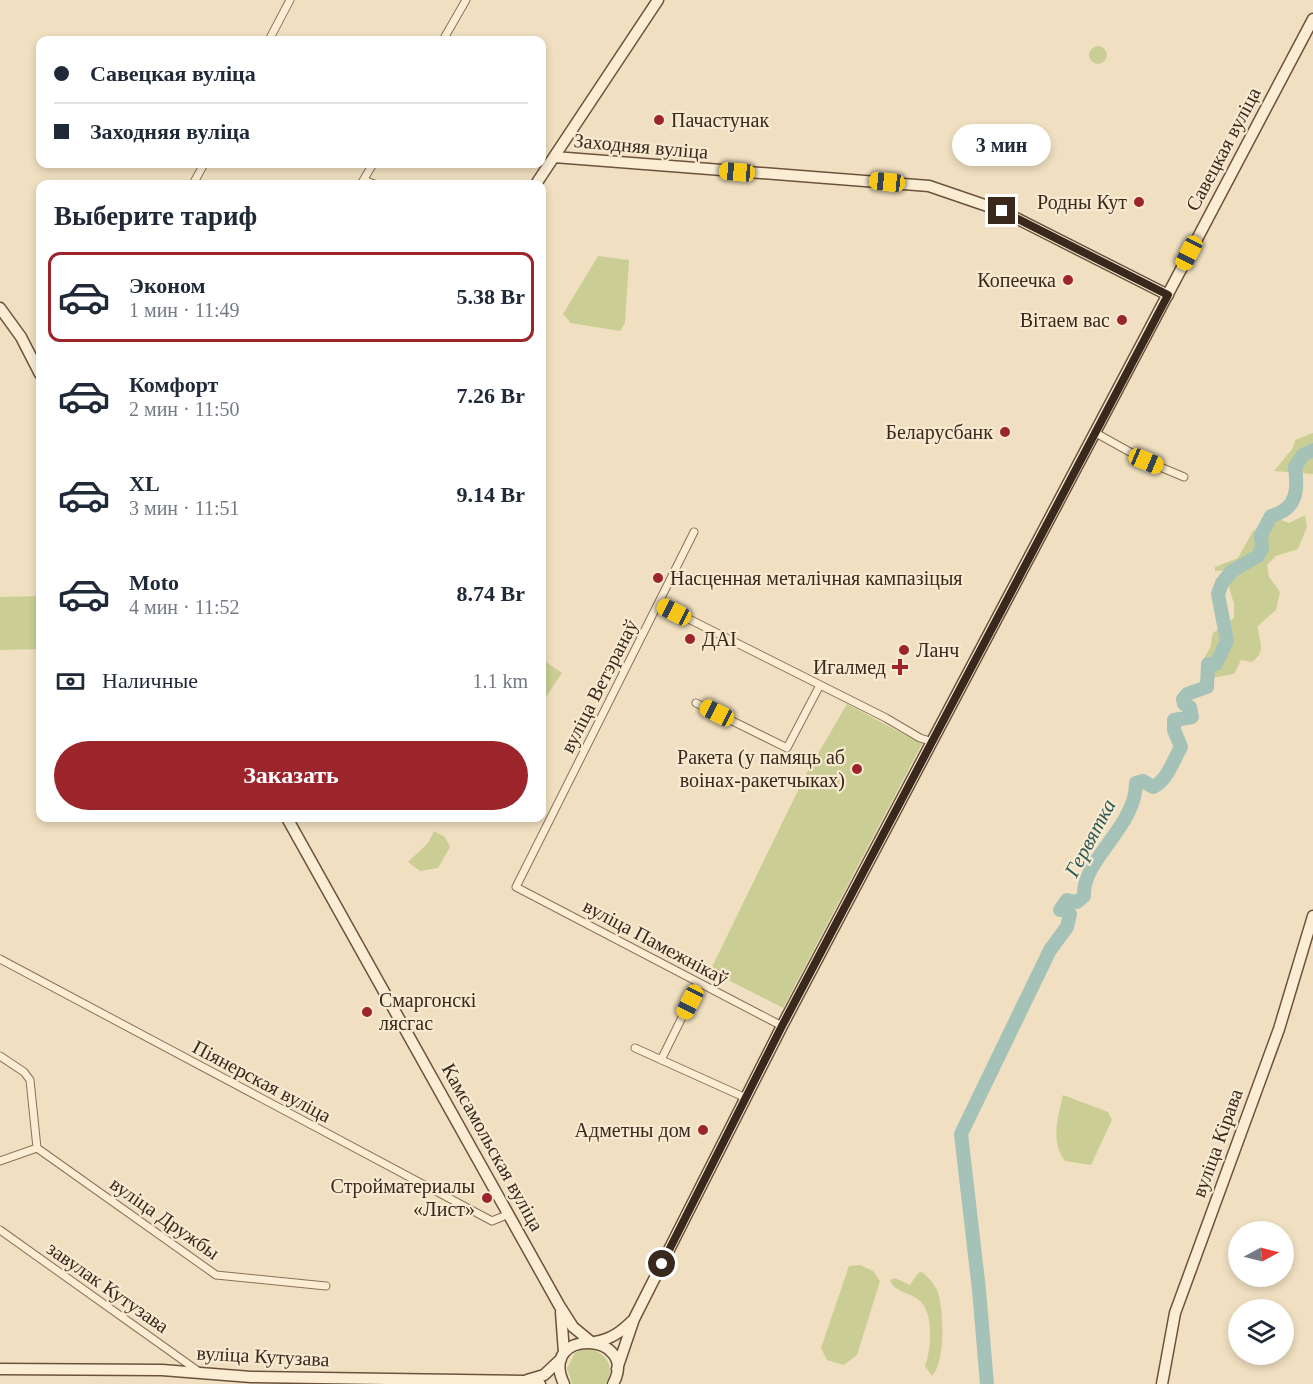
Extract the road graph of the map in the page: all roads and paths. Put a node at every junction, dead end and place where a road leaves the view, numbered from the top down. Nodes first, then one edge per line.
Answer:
1 (290, 0) edge
2 (465, 0) edge
3 (658, 0) edge
4 (1313, 19) edge
5 (270, 36) edge
6 (445, 36) edge
7 (554, 158) junction
8 (539, 180) edge
9 (1168, 295) junction
10 (0, 308) edge
11 (36, 366) edge
12 (1094, 432) junction
13 (1184, 477) dead end
14 (694, 532) dead end
15 (659, 604) junction
16 (820, 685) junction
17 (696, 703) dead end
18 (933, 742) junction
19 (289, 822) edge
20 (516, 887) joint
21 (1313, 916) edge
22 (0, 959) edge
23 (699, 983) junction
24 (782, 1026) junction
25 (635, 1048) dead end
26 (0, 1056) edge
27 (661, 1060) junction
28 (746, 1098) junction
29 (37, 1148) junction
30 (0, 1161) edge
31 (509, 1214) junction
32 (0, 1230) edge
33 (326, 1286) dead end
34 (559, 1305) junction
35 (634, 1318) junction
36 (592, 1342) junction
37 (563, 1356) junction
38 (0, 1369) edge
39 (617, 1369) junction
40 (198, 1371) junction
41 (524, 1381) junction
42 (614, 1383) edge
43 (540, 1384) edge
44 (564, 1384) edge
45 (1162, 1384) edge

1 - 5 street
2 - 6 street
3 - 7 main road
4 - 9 main road, Савецкая вуліца
7 - 8 main road
7 - 9 main road, Заходняя вуліца
9 - 12 main road, Савецкая вуліца
10 - 11 main road
12 - 13 street
12 - 18 main road, Савецкая вуліца
14 - 15 street, вуліца Ветэранаў
15 - 16 street
15 - 20 street, вуліца Ветэранаў
16 - 17 street
16 - 18 street
18 - 24 main road, Савецкая вуліца
19 - 31 main road, Камсамольская вуліца
20 - 23 street, вуліца Памежнікаў
21 - 45 main road, вуліца Кірава
22 - 31 street, Піянерская вуліца
23 - 24 street, вуліца Памежнікаў
23 - 27 street
24 - 28 main road, Савецкая вуліца
25 - 27 street
26 - 29 street
27 - 28 street
28 - 35 main road, Савецкая вуліца
29 - 30 street
29 - 33 street, вуліца Дружбы
31 - 34 main road, Камсамольская вуліца
32 - 40 street, завулак Кутузава
34 - 36 main road, Камсамольская вуліца
34 - 37 main road, Камсамольская вуліца
35 - 36 main road, Савецкая вуліца
35 - 39 main road, Савецкая вуліца
36 - 37 main road, Савецкая вуліца
36 - 39 main road, Камсамольская вуліца
37 - 41 main road, вуліца Кутузава
37 - 44 main road, Камсамольская вуліца
38 - 40 main road, вуліца Кутузава
39 - 42 main road, Савецкая вуліца
40 - 41 main road, вуліца Кутузава
41 - 43 main road, вуліца Кутузава

